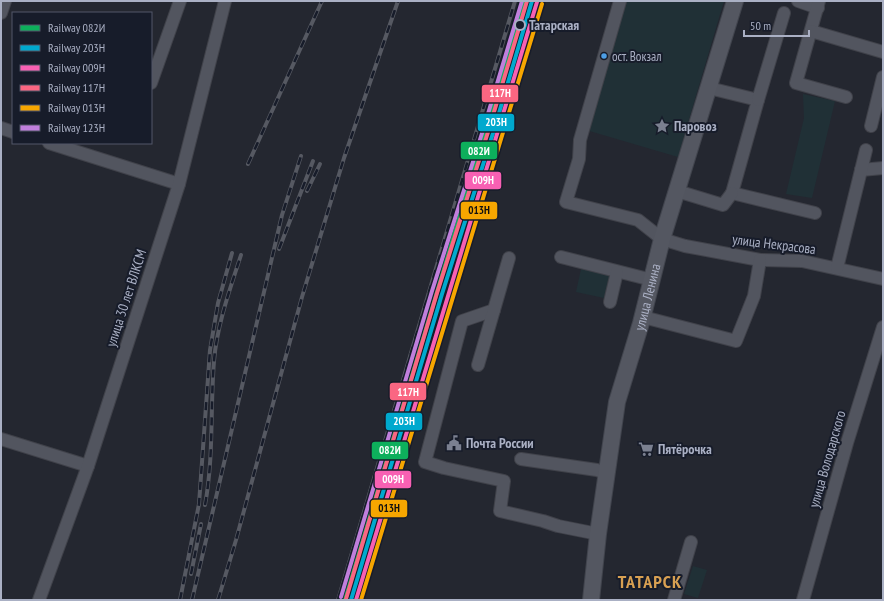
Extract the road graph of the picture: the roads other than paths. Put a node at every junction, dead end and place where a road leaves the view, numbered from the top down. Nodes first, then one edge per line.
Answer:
1 (5, 1) edge
2 (180, 1) edge
3 (225, 1) edge
4 (620, 1) edge
5 (735, 1) edge
6 (810, 3) edge
7 (1, 13) edge
8 (784, 13) dead end
9 (811, 31) junction
10 (883, 52) edge
11 (883, 77) edge
12 (152, 80) edge
13 (709, 88) junction
14 (846, 97) dead end
15 (758, 100) junction
16 (871, 126) dead end
17 (1, 128) edge
18 (12, 132) edge
19 (55, 144) edge
20 (86, 149) edge
21 (866, 150) dead end
22 (883, 168) edge
23 (861, 170) junction
24 (178, 184) junction
25 (677, 191) junction
26 (732, 193) junction
27 (815, 213) dead end
28 (662, 239) junction
29 (561, 257) dead end
30 (509, 258) dead end
31 (760, 260) junction
32 (837, 268) junction
33 (617, 272) junction
34 (883, 279) edge
35 (652, 280) junction
36 (610, 302) dead end
37 (494, 310) junction
38 (643, 317) junction
39 (883, 328) edge
40 (478, 365) dead end
41 (1, 439) edge
42 (521, 459) dead end
43 (88, 466) junction
44 (607, 474) junction
45 (598, 534) junction
46 (691, 542) dead end
47 (39, 600) edge
48 (591, 600) edge
49 (674, 600) edge
50 (803, 600) edge

1 - 7 street
2 - 12 street
3 - 24 street, улица 30 лет ВЛКСМ
4 - 28 street
5 - 13 main road, улица Ленина
6 - 9 street
8 - 15 street
9 - 10 street
9 - 14 street
11 - 16 street
13 - 15 street
13 - 25 main road, улица Ленина
15 - 26 street
17 - 18 street
19 - 20 street
20 - 24 street
21 - 23 street
22 - 23 street
23 - 32 street
24 - 43 street, улица 30 лет ВЛКСМ
25 - 26 street
25 - 28 main road, улица Ленина
26 - 27 street
28 - 31 street, улица Некрасова
28 - 35 main road, улица Ленина
29 - 33 street
30 - 37 street
31 - 32 street, улица Некрасова
31 - 38 street
32 - 34 street, улица Некрасова
33 - 35 street
33 - 36 street
35 - 38 main road, улица Ленина
37 - 40 street
37 - 45 street
38 - 44 main road, улица Ленина
39 - 50 street, улица Володарского
41 - 43 street
42 - 44 street
43 - 47 street, улица 30 лет ВЛКСМ
44 - 45 main road, улица Ленина
45 - 48 main road, улица Ленина
46 - 49 street

